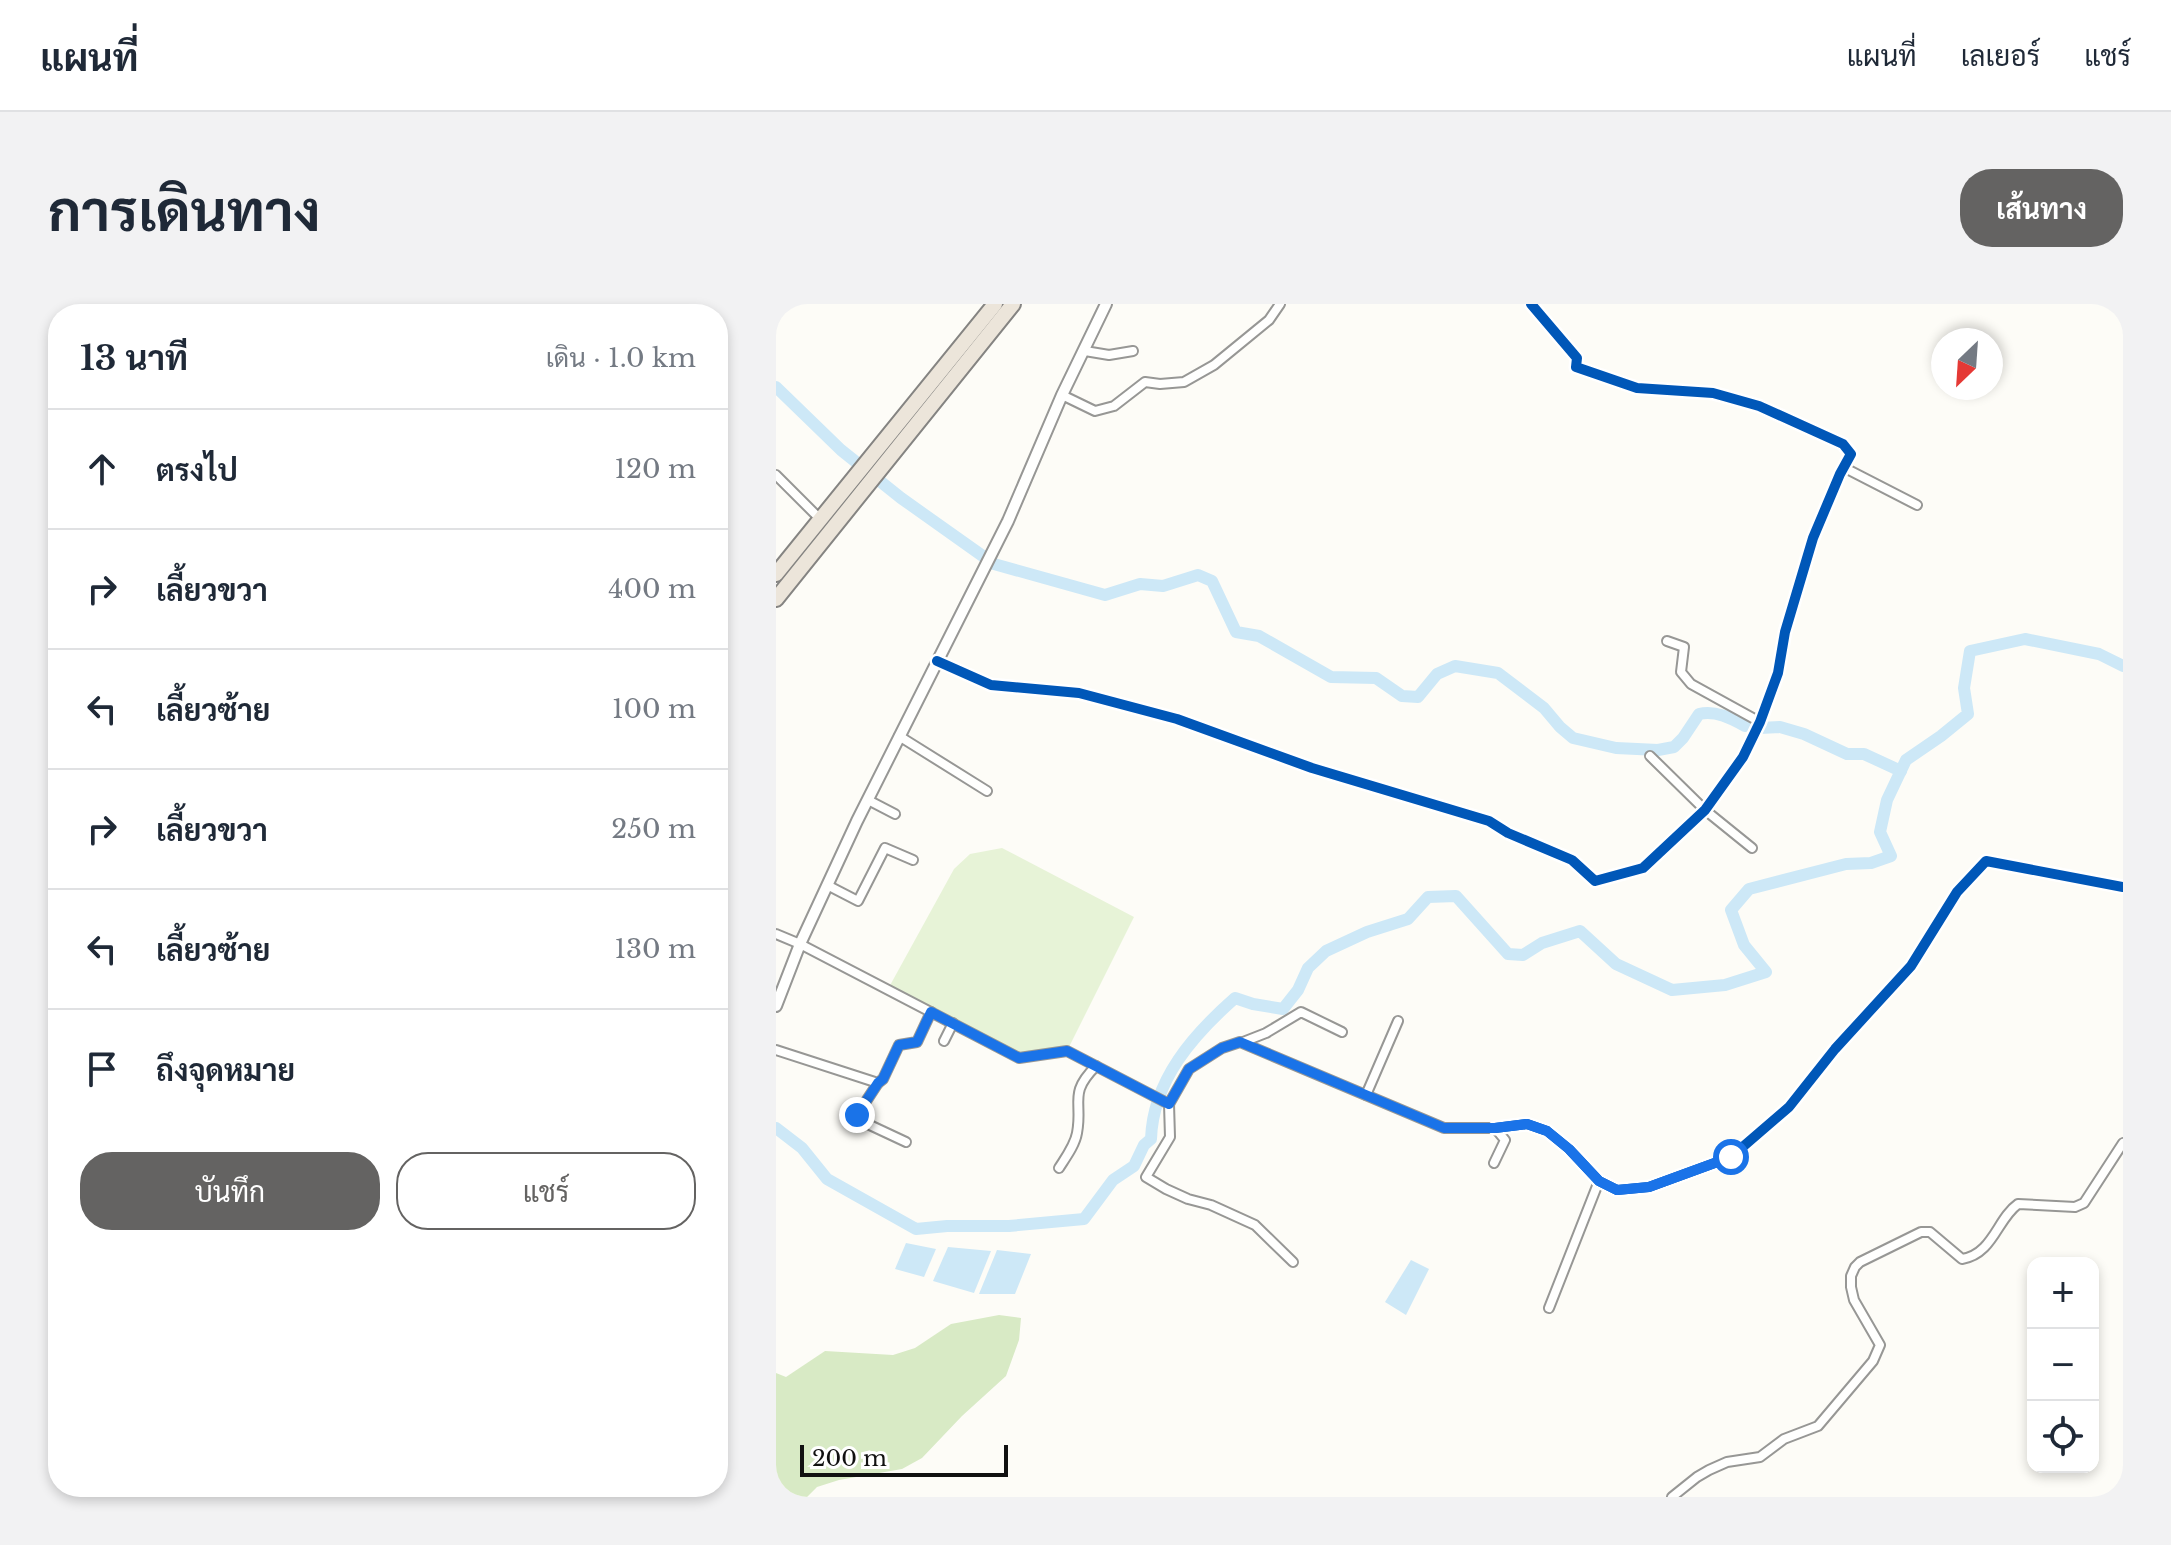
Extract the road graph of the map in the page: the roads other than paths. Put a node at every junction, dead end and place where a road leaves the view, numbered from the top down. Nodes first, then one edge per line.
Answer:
1 (995, 304) edge
2 (1013, 304) edge
3 (1106, 304) edge
4 (1280, 304) edge
5 (1531, 304) edge
6 (1085, 351) junction
7 (1133, 351) dead end
8 (1062, 395) junction
9 (881, 456) junction
10 (1843, 467) junction
11 (776, 475) edge
12 (859, 483) junction
13 (1917, 505) dead end
14 (820, 519) junction
15 (776, 574) edge
16 (776, 599) edge
17 (1667, 641) dead end
18 (937, 661) junction
19 (1760, 722) junction
20 (899, 736) junction
21 (1650, 756) dead end
22 (987, 791) dead end
23 (868, 800) junction
24 (1705, 810) junction
25 (895, 814) dead end
26 (1752, 848) dead end
27 (913, 860) dead end
28 (827, 885) junction
29 (2123, 887) edge
30 (776, 934) edge
31 (800, 944) junction
32 (776, 1006) edge
33 (931, 1012) junction
34 (1398, 1021) dead end
35 (953, 1023) junction
36 (1342, 1032) dead end
37 (944, 1041) dead end
38 (1242, 1042) junction
39 (776, 1050) edge
40 (1096, 1066) junction
41 (878, 1083) junction
42 (1366, 1095) junction
43 (1169, 1104) junction
44 (1495, 1128) junction
45 (906, 1142) dead end
46 (2123, 1143) edge
47 (1494, 1163) dead end
48 (1059, 1168) dead end
49 (1599, 1181) junction
50 (1293, 1262) dead end
51 (1549, 1308) dead end
52 (1672, 1497) edge

1 - 9 highway
2 - 9 highway
3 - 6 street
4 - 8 street
5 - 10 street
6 - 7 street
6 - 8 street
8 - 18 street
9 - 12 highway
10 - 13 street
10 - 19 street
11 - 14 street
12 - 14 highway
12 - 16 highway
14 - 15 highway
17 - 19 street
18 - 20 street
18 - 24 street
19 - 24 street
20 - 22 street
20 - 23 street
21 - 24 street
23 - 25 street
23 - 28 street
24 - 26 street
27 - 28 street
28 - 31 street
29 - 49 street
30 - 31 street
31 - 32 street
31 - 33 street
33 - 35 street
33 - 41 street
34 - 42 street
35 - 37 street
35 - 40 street
36 - 38 street
38 - 42 street
38 - 43 street
39 - 41 street
40 - 43 street
40 - 48 street
41 - 45 street
42 - 44 street
43 - 50 street
44 - 47 street
44 - 49 street
46 - 52 street
49 - 51 street

